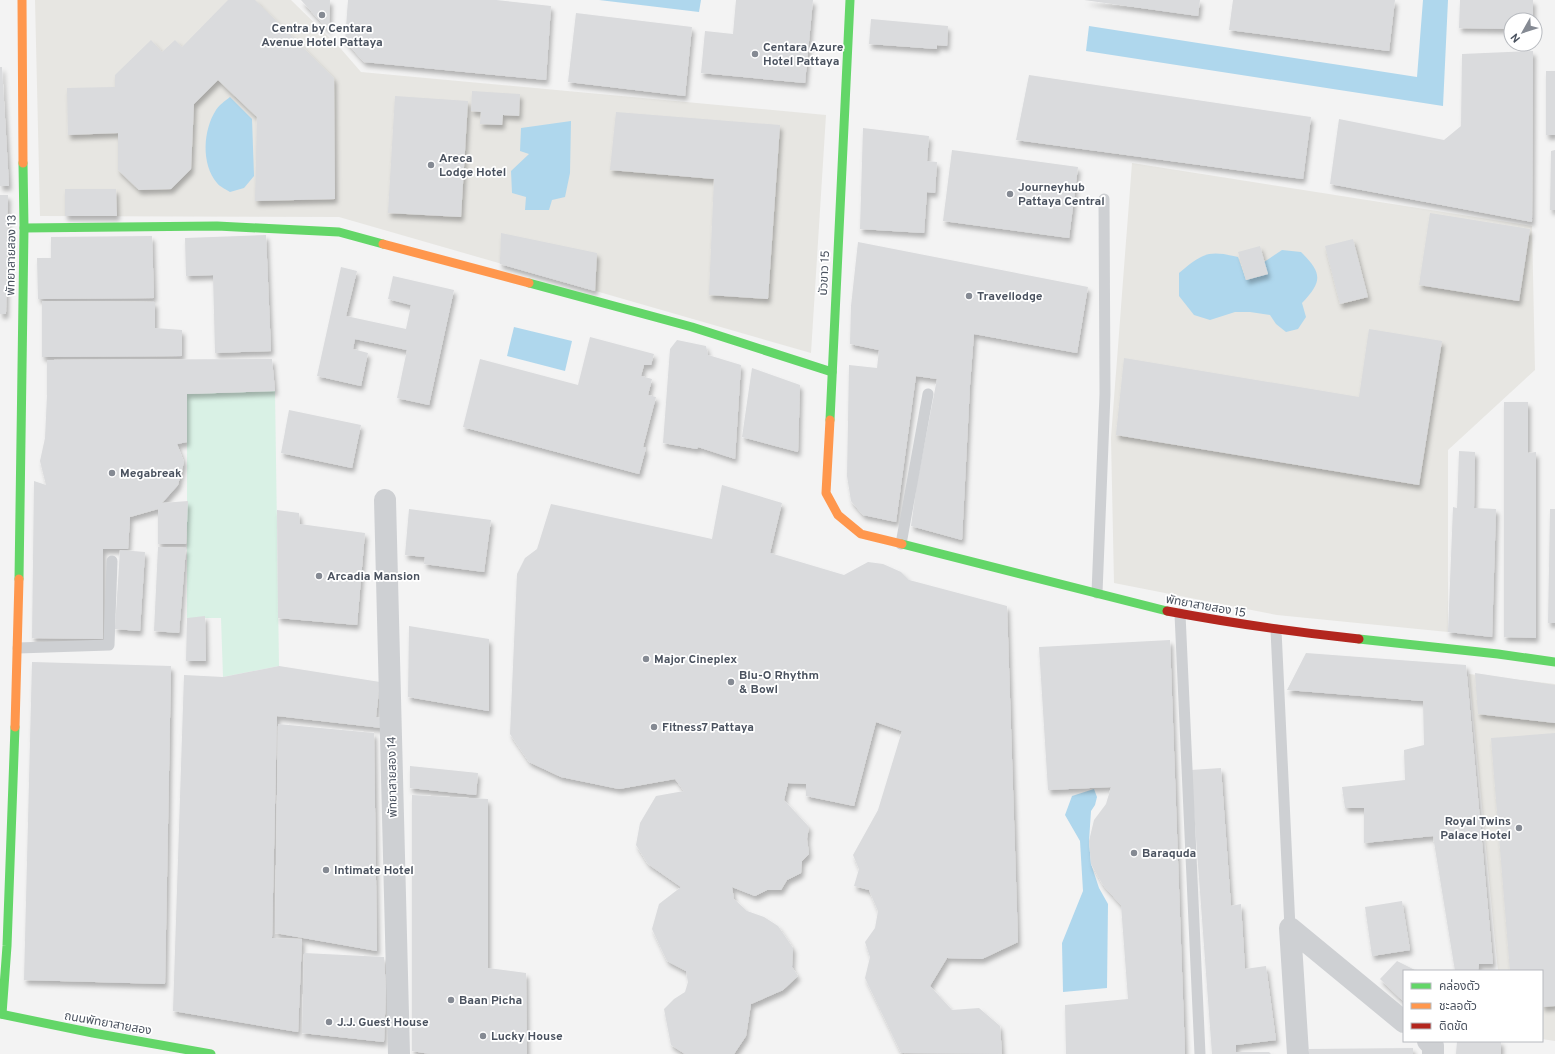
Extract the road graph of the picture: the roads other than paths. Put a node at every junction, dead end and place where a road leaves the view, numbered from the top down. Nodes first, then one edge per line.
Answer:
1 (22, 0) edge
2 (850, 0) edge
3 (1104, 199) dead end
4 (24, 228) junction
5 (832, 372) junction
6 (928, 394) dead end
7 (385, 500) dead end
8 (861, 534) joint
9 (900, 544) junction
10 (112, 561) dead end
11 (1097, 593) junction
12 (1180, 614) junction
13 (1276, 630) junction
14 (18, 648) junction
15 (1555, 662) edge
16 (1290, 928) junction
17 (1, 1014) edge
18 (1403, 1021) edge
19 (1429, 1042) edge
20 (211, 1054) edge
21 (399, 1054) edge
22 (1200, 1054) edge
23 (1298, 1054) edge
24 (1433, 1054) edge

1 - 4 street, พัทยาสายสอง 13
2 - 5 street, บัวขาว 15
3 - 11 lane
4 - 5 street
4 - 14 street, พัทยาสายสอง 13
5 - 8 street, บัวขาว 15
6 - 9 lane
7 - 21 street, พัทยาสายสอง 14
8 - 9 street, พัทยาสายสอง 15
9 - 11 street, พัทยาสายสอง 15
10 - 14 lane
11 - 12 street, พัทยาสายสอง 15
12 - 13 street, พัทยาสายสอง 15
12 - 22 lane
13 - 15 street, พัทยาสายสอง 15
13 - 16 lane
14 - 17 street, พัทยาสายสอง 13
16 - 18 street
16 - 23 street
17 - 20 street, ถนนพัทยาสายสอง
19 - 24 street

